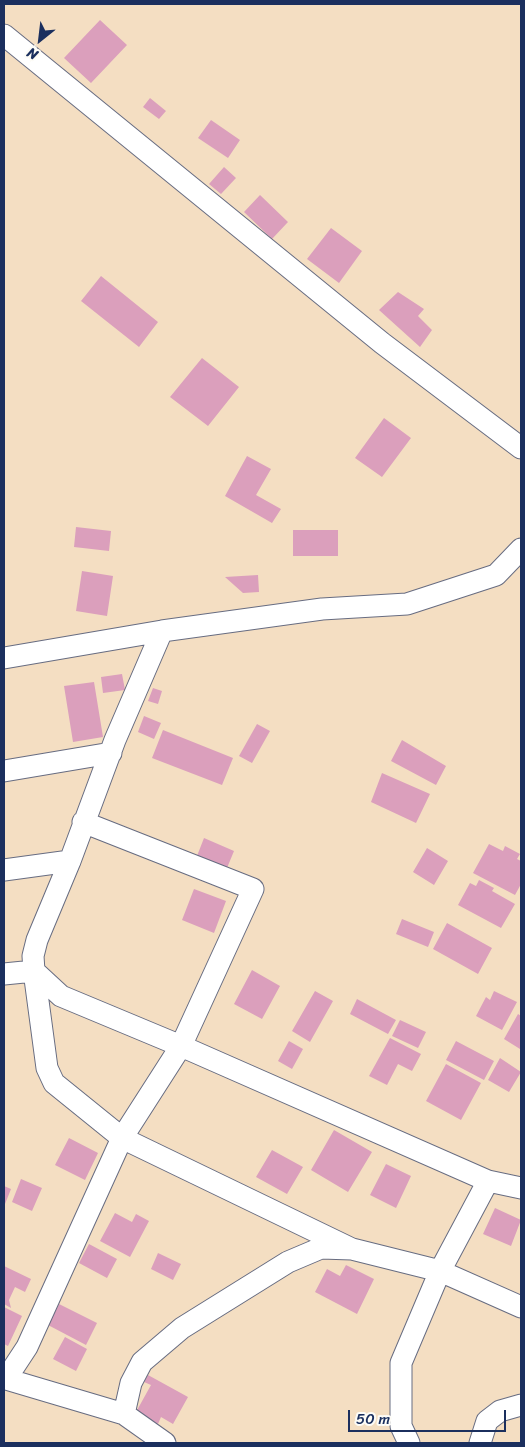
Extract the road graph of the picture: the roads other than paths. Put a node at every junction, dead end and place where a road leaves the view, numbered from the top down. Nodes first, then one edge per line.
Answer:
1 (4, 35) edge
2 (521, 448) edge
3 (521, 549) edge
4 (162, 631) junction
5 (4, 658) edge
6 (111, 753) junction
7 (4, 771) edge
8 (83, 822) junction
9 (70, 861) junction
10 (4, 870) edge
11 (34, 971) junction
12 (4, 974) edge
13 (181, 1046) junction
14 (122, 1138) junction
15 (488, 1181) junction
16 (521, 1188) edge
17 (352, 1249) junction
18 (440, 1270) junction
19 (521, 1307) edge
20 (5, 1379) edge
21 (521, 1405) edge
22 (124, 1414) junction
23 (165, 1443) edge
24 (409, 1443) edge
25 (480, 1443) edge

1 - 2 street
3 - 4 street
4 - 5 street
4 - 6 street
6 - 7 street
6 - 8 street
8 - 9 street
8 - 13 street
9 - 10 street
9 - 11 street
11 - 12 street
11 - 13 street
11 - 14 street
13 - 14 street
13 - 15 street
14 - 17 street
14 - 20 street
15 - 16 street
15 - 18 street
17 - 18 street
17 - 22 street
18 - 19 street
18 - 24 street
20 - 22 street
21 - 25 street
22 - 23 street

